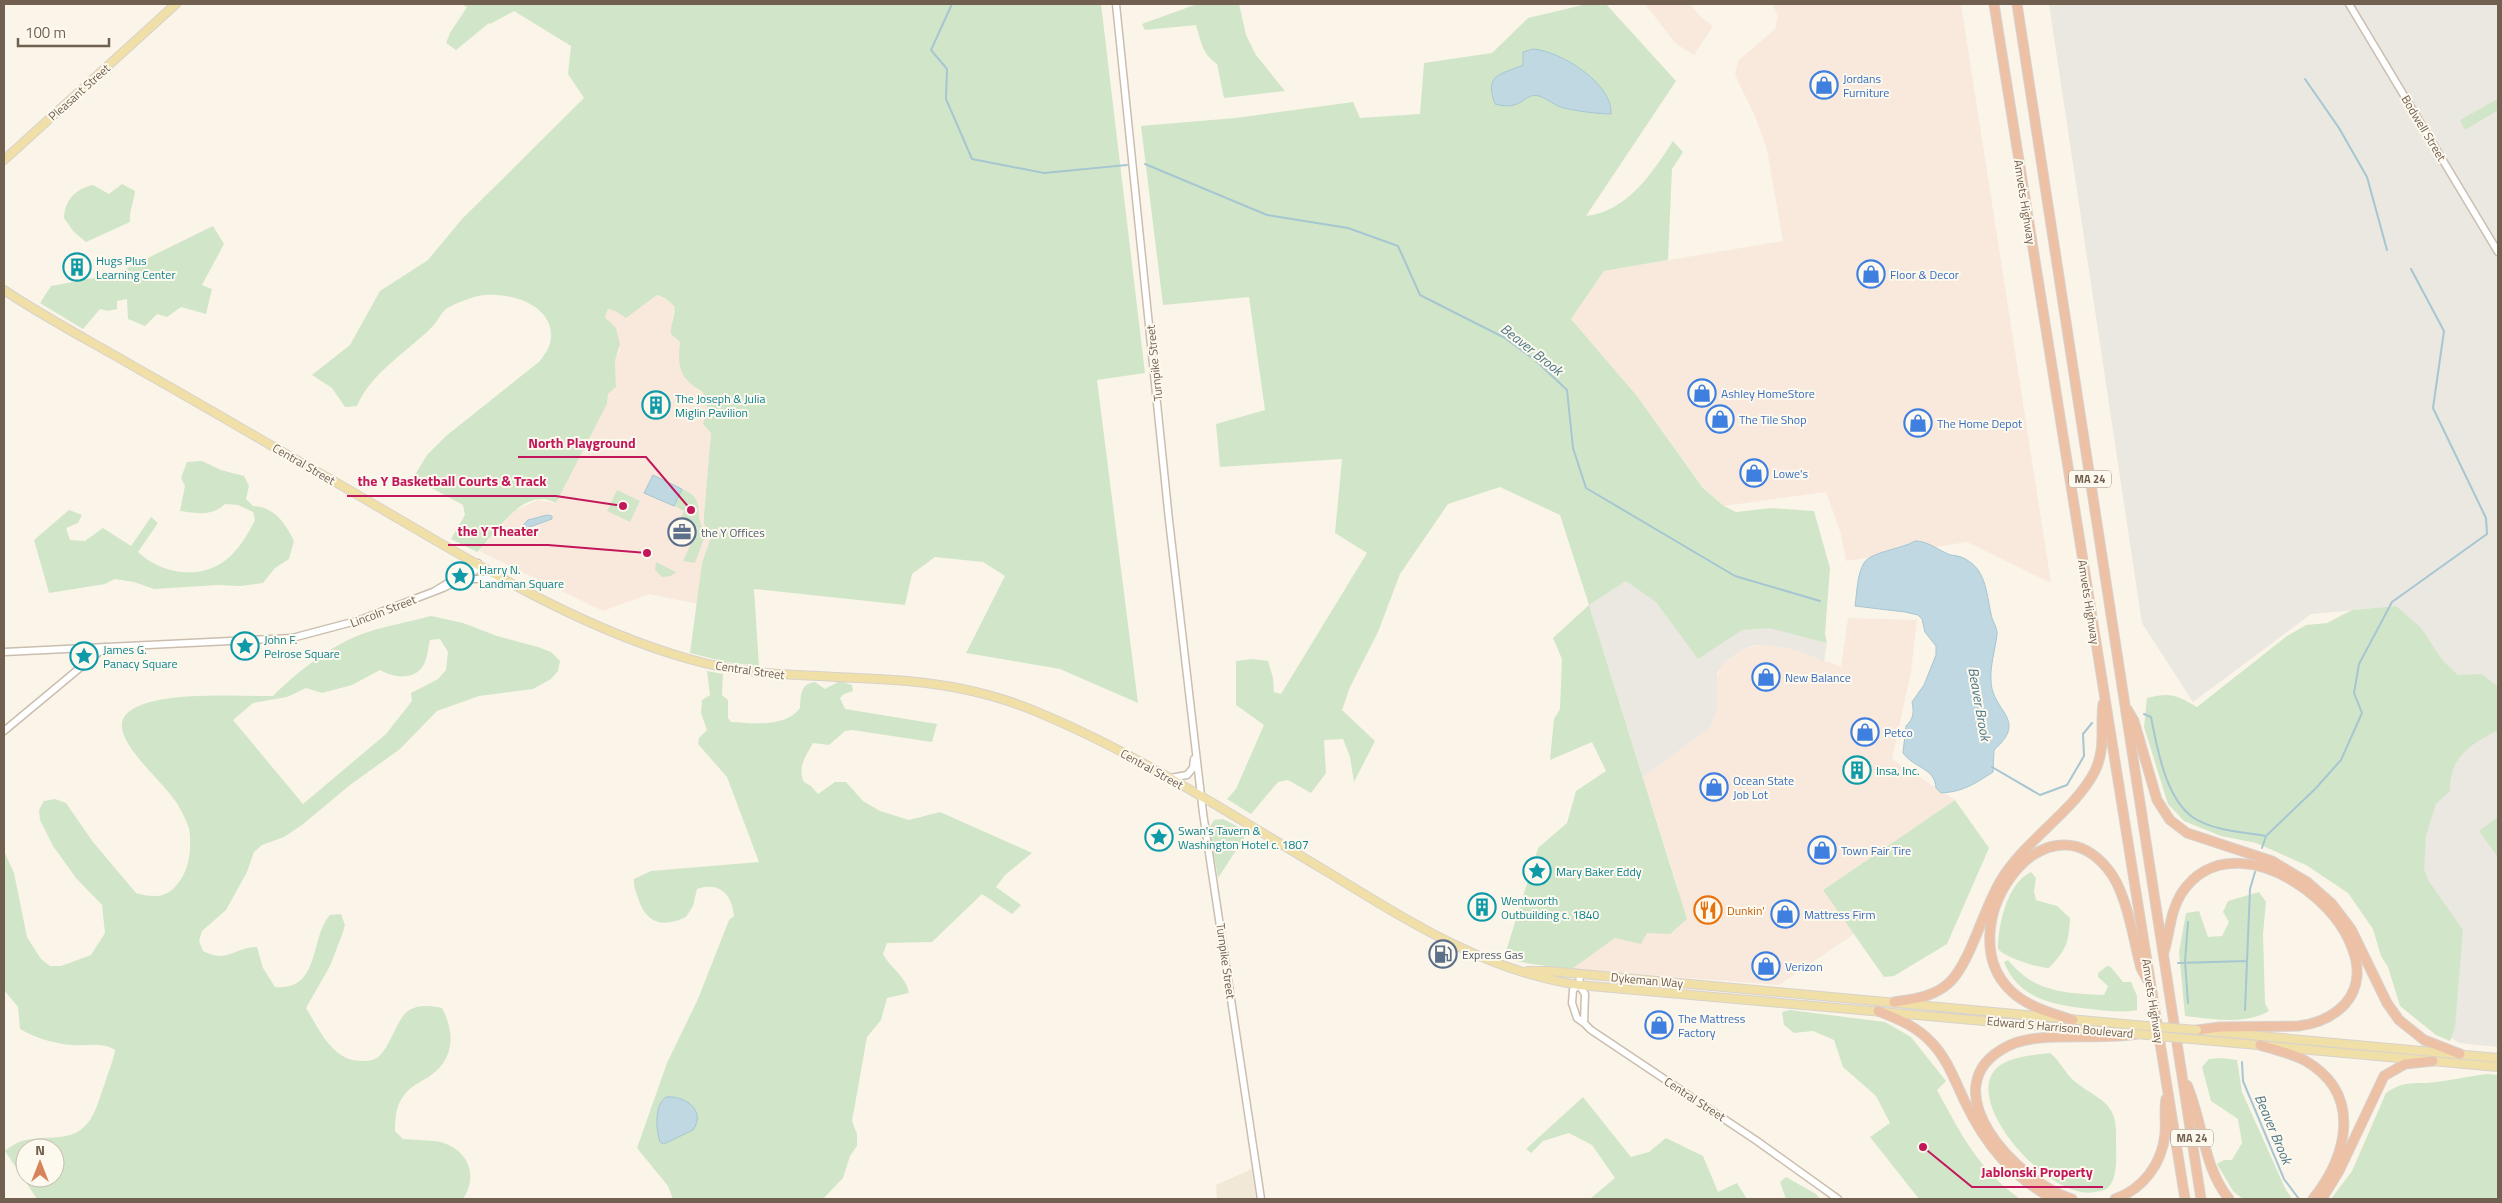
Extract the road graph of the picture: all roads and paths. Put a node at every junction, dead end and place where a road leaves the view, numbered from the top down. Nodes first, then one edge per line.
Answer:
1 (176, 4) edge
2 (1116, 4) edge
3 (1994, 4) edge
4 (2017, 4) edge
5 (2349, 4) edge
6 (4, 160) edge
7 (2498, 252) edge
8 (4, 290) edge
9 (478, 563) junction
10 (463, 579) junction
11 (507, 580) junction
12 (433, 592) junction
13 (105, 648) junction
14 (4, 652) edge
15 (2105, 694) junction
16 (2124, 703) junction
17 (1193, 723) junction
18 (4, 731) edge
19 (1170, 778) junction
20 (1202, 798) junction
21 (2164, 955) junction
22 (1521, 972) junction
23 (1580, 975) junction
24 (2150, 984) junction
25 (1579, 985) junction
26 (1713, 986) joint
27 (1712, 997) joint
28 (1894, 1002) junction
29 (1878, 1011) junction
30 (2073, 1020) junction
31 (1584, 1023) junction
32 (2136, 1030) junction
33 (2196, 1030) junction
34 (2260, 1045) junction
35 (2460, 1054) junction
36 (2498, 1058) edge
37 (2433, 1061) junction
38 (2498, 1067) edge
39 (2183, 1076) junction
40 (2167, 1088) junction
41 (1261, 1199) edge
42 (1838, 1199) edge
43 (2054, 1199) edge
44 (2072, 1199) edge
45 (2115, 1199) edge
46 (2185, 1199) edge
47 (2201, 1199) edge
48 (2229, 1199) edge
49 (2313, 1199) edge
50 (2322, 1199) edge

1 - 6 main road, Pleasant Street
2 - 17 street, Turnpike Street
3 - 15 highway, Amvets Highway / MA 24
4 - 16 highway, Amvets Highway / MA 24
5 - 7 street, Bodwell Street
8 - 9 main road, Central Street
9 - 10 street, Lincoln Street
9 - 11 main road, Central Street
9 - 12 street, Lincoln Street
10 - 11 street, Lincoln Street
10 - 12 street, Lincoln Street
11 - 19 main road, Central Street
12 - 13 street, Lincoln Street
13 - 14 street, Lincoln Street
13 - 18 street
15 - 24 highway, Amvets Highway / MA 24
15 - 28 highway
16 - 21 highway, Amvets Highway / MA 24
16 - 35 highway
17 - 19 street, Turnpike Street
17 - 20 street, Turnpike Street
19 - 20 main road, Central Street
20 - 22 main road, Central Street
20 - 41 street, Turnpike Street
21 - 33 highway
21 - 39 highway, Amvets Highway / MA 24
22 - 23 main road, Central Street
22 - 25 main road, Central Street
23 - 25 street
23 - 26 main road, Dykeman Way
24 - 30 highway
24 - 40 highway, Amvets Highway / MA 24
25 - 27 main road, Dykeman Way
25 - 31 street
25 - 31 street, Central Street
26 - 28 main road, Edward S Harrison Boulevard
27 - 29 main road, Edward S Harrison Boulevard
28 - 30 main road, Edward S Harrison Boulevard
29 - 32 main road, Edward S Harrison Boulevard
29 - 43 highway
30 - 32 main road, Edward S Harrison Boulevard
31 - 42 street, Central Street
32 - 33 main road, Edward S Harrison Boulevard, bridge
32 - 34 main road, Edward S Harrison Boulevard, bridge
32 - 44 highway
33 - 35 main road, Edward S Harrison Boulevard
34 - 37 main road, Edward S Harrison Boulevard
34 - 49 highway
35 - 36 main road, Edward S Harrison Boulevard
37 - 38 main road, Edward S Harrison Boulevard
37 - 50 highway
39 - 47 highway, Amvets Highway / MA 24
39 - 48 highway
40 - 45 highway
40 - 46 highway, Amvets Highway / MA 24

